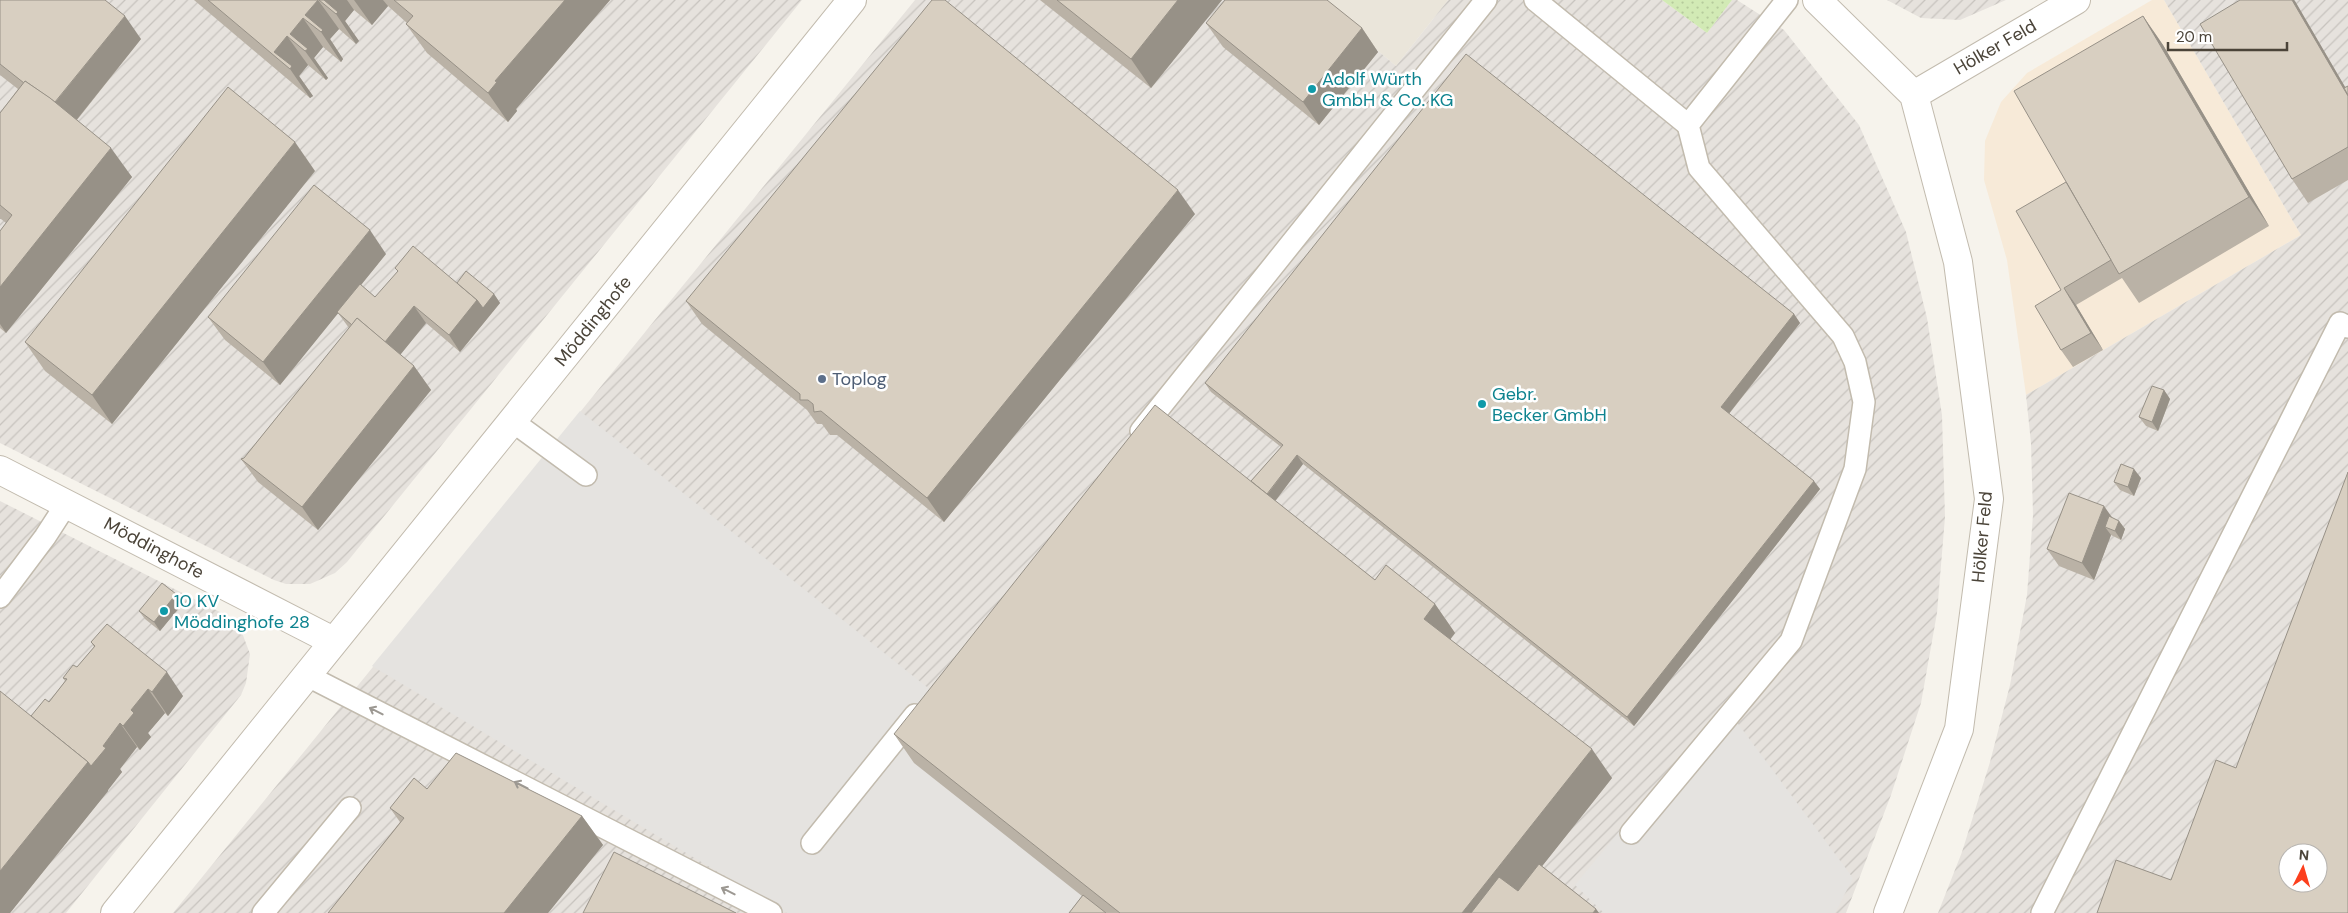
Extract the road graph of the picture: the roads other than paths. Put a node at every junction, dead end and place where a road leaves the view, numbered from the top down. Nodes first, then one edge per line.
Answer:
1 (852, 0) edge
2 (1486, 0) edge
3 (1535, 0) edge
4 (1787, 0) edge
5 (1817, 0) edge
6 (2076, 0) edge
7 (1914, 95) junction
8 (1688, 125) junction
9 (2348, 327) edge
10 (512, 421) junction
11 (1130, 445) edge
12 (0, 470) edge
13 (586, 475) dead end
14 (68, 503) junction
15 (0, 597) edge
16 (333, 641) junction
17 (306, 675) junction
18 (925, 703) edge
19 (350, 808) dead end
20 (1631, 833) dead end
21 (812, 843) dead end
22 (115, 913) edge
23 (263, 913) edge
24 (771, 913) edge
25 (1888, 913) edge
26 (2042, 913) edge

1 - 10 street, Möddinghofe
2 - 11 lane
3 - 8 lane
4 - 8 lane
5 - 7 street
6 - 7 street, Hölker Feld
7 - 25 street, Hölker Feld
8 - 20 lane
9 - 26 lane
10 - 13 lane
10 - 16 street, Möddinghofe
12 - 14 street, Möddinghofe
14 - 15 lane
14 - 16 street, Möddinghofe
16 - 17 street, Möddinghofe
17 - 22 street, Möddinghofe
24 -> 17 lane
18 - 21 lane
19 - 23 lane

